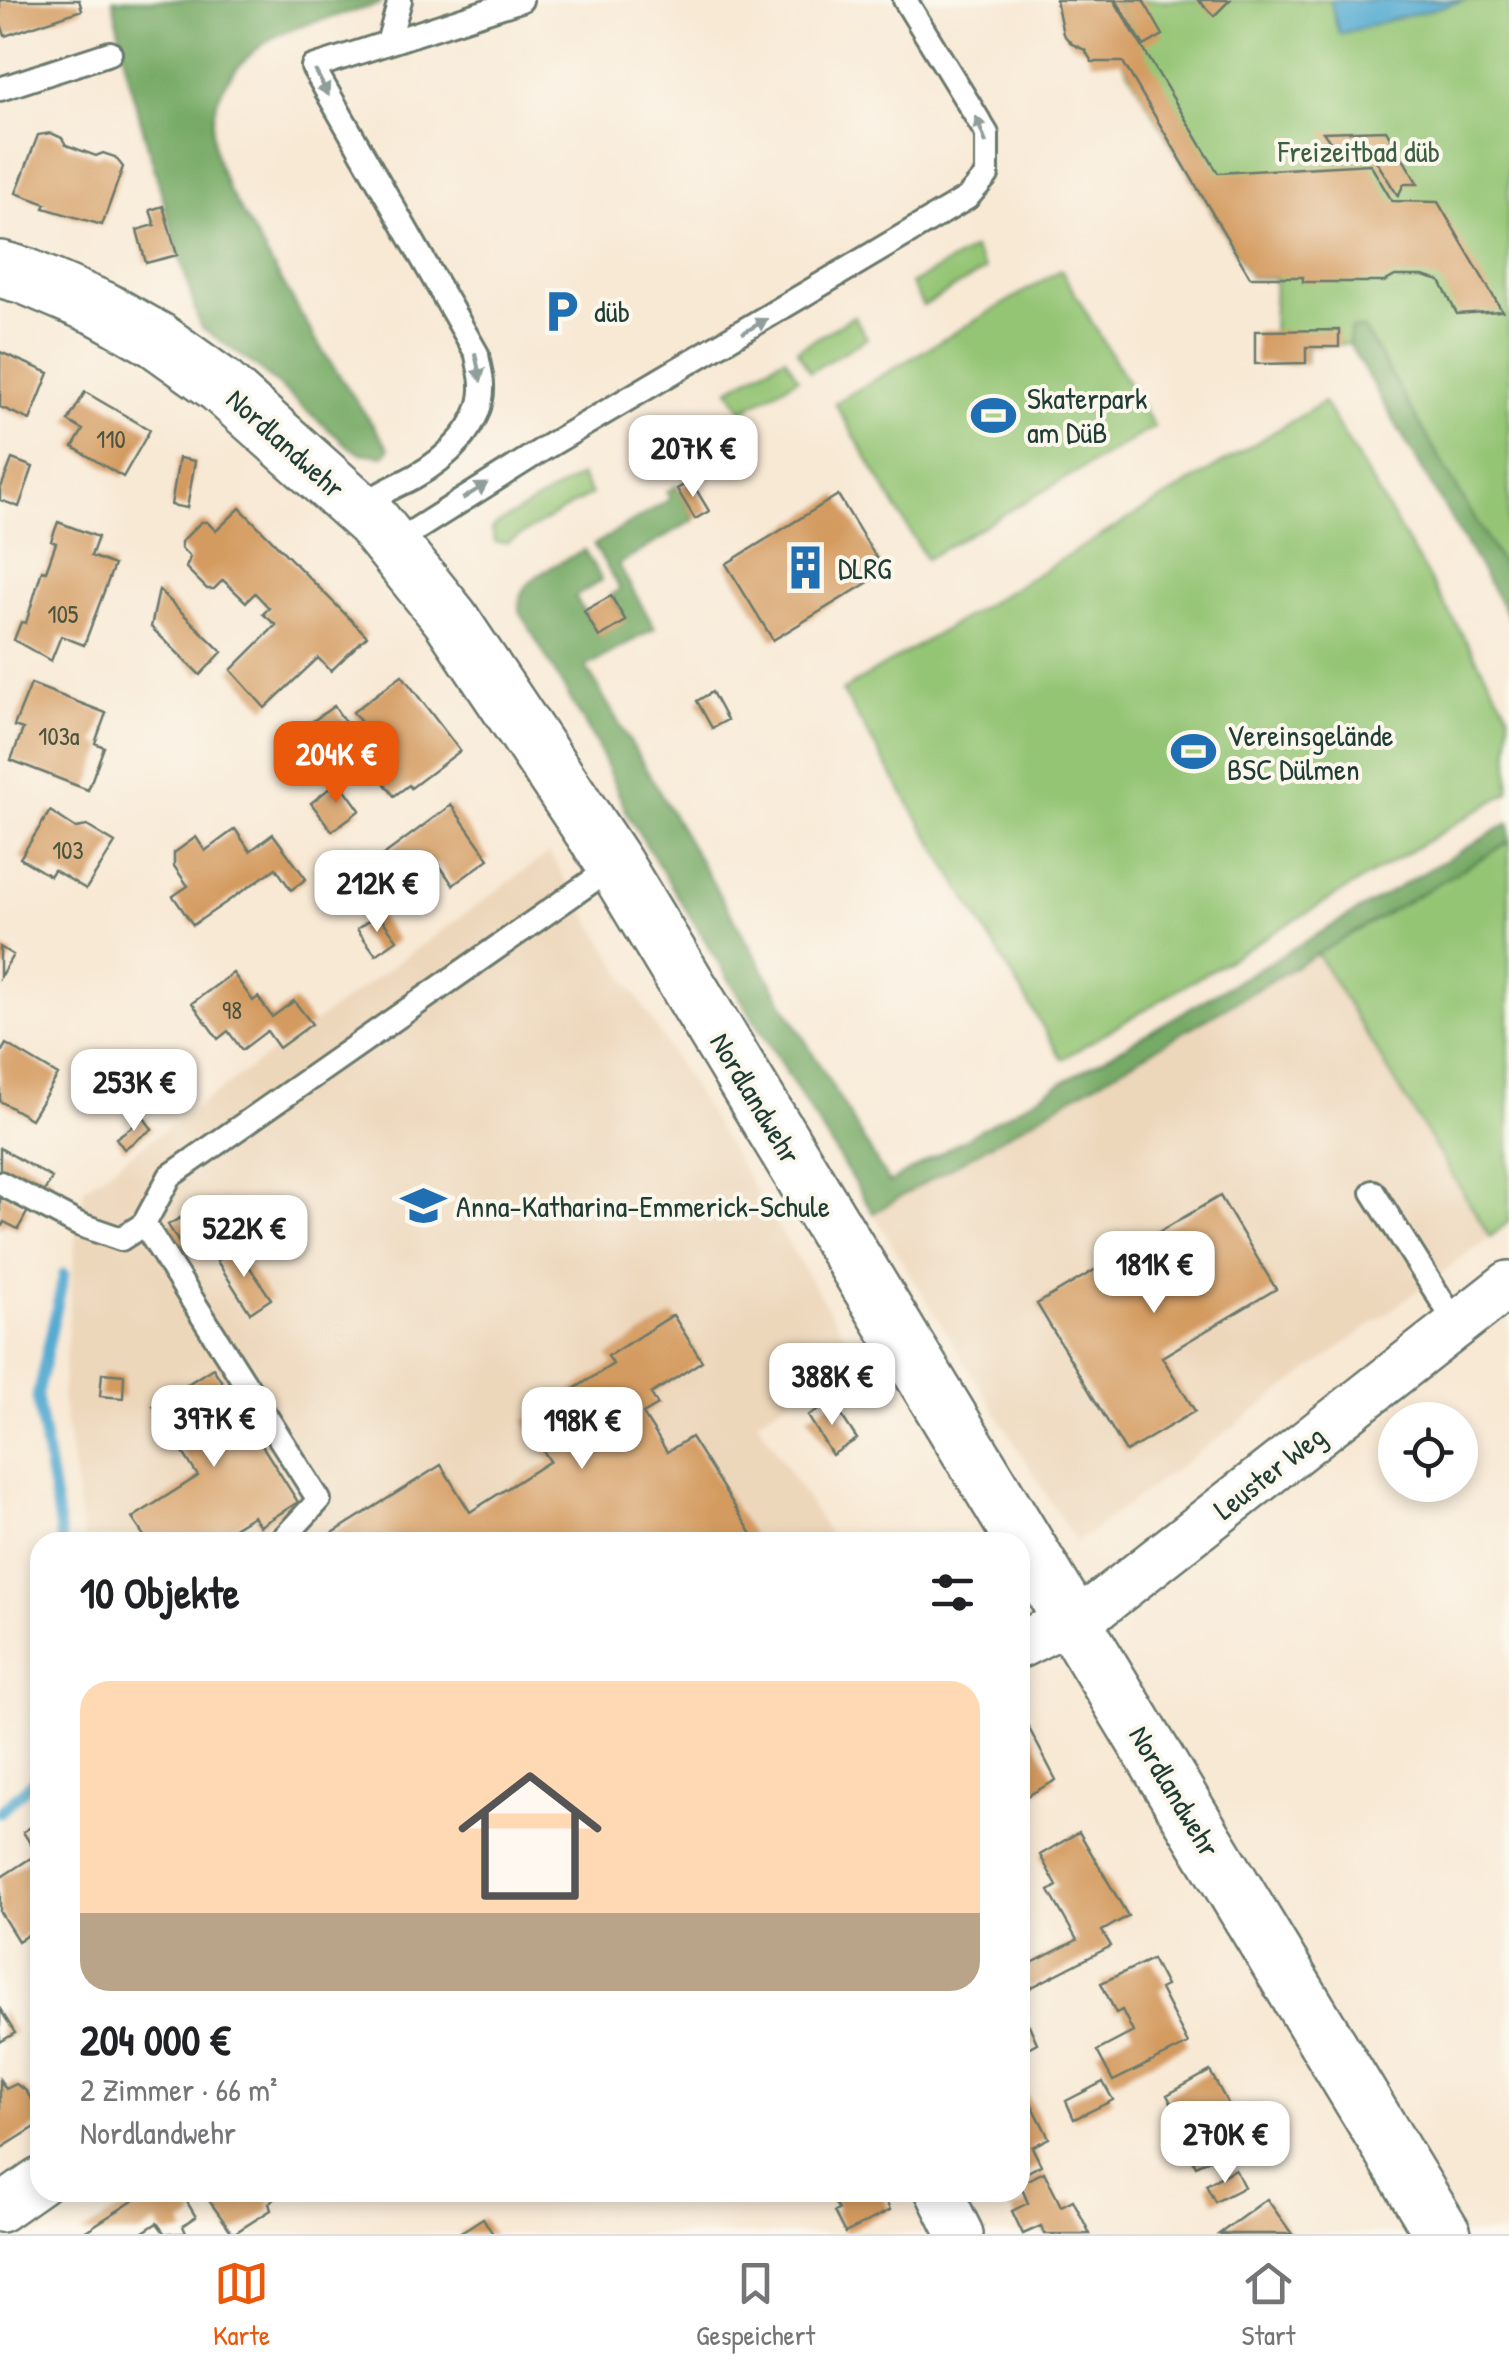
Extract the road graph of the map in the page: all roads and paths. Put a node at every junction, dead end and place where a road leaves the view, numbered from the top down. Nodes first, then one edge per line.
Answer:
1 (400, 0) edge
2 (521, 0) edge
3 (905, 0) edge
4 (388, 43) junction
5 (110, 53) dead end
6 (0, 89) edge
7 (0, 269) edge
8 (376, 526) junction
9 (614, 864) junction
10 (0, 1183) edge
11 (1373, 1192) dead end
12 (144, 1224) junction
13 (1509, 1284) edge
14 (1457, 1325) junction
15 (289, 1532) edge
16 (1019, 1532) edge
17 (1030, 1551) edge
18 (1072, 1620) junction
19 (1030, 1640) edge
20 (30, 2188) edge
21 (944, 2202) edge
22 (0, 2209) edge
23 (960, 2234) edge
24 (1443, 2234) edge

1 - 4 lane
2 - 4 lane
8 -> 3 lane
4 -> 8 lane
5 - 6 lane
7 - 8 street, Nordlandwehr
8 - 9 street, Nordlandwehr
9 - 12 lane
9 - 16 street, Nordlandwehr
10 - 12 lane
11 - 14 lane
12 - 15 lane
13 - 14 street, Leuster Weg
14 - 18 street, Leuster Weg
17 - 18 street, Nordlandwehr
18 - 19 street, Leuster Weg
18 - 24 street, Nordlandwehr
20 - 22 street
21 - 23 street

